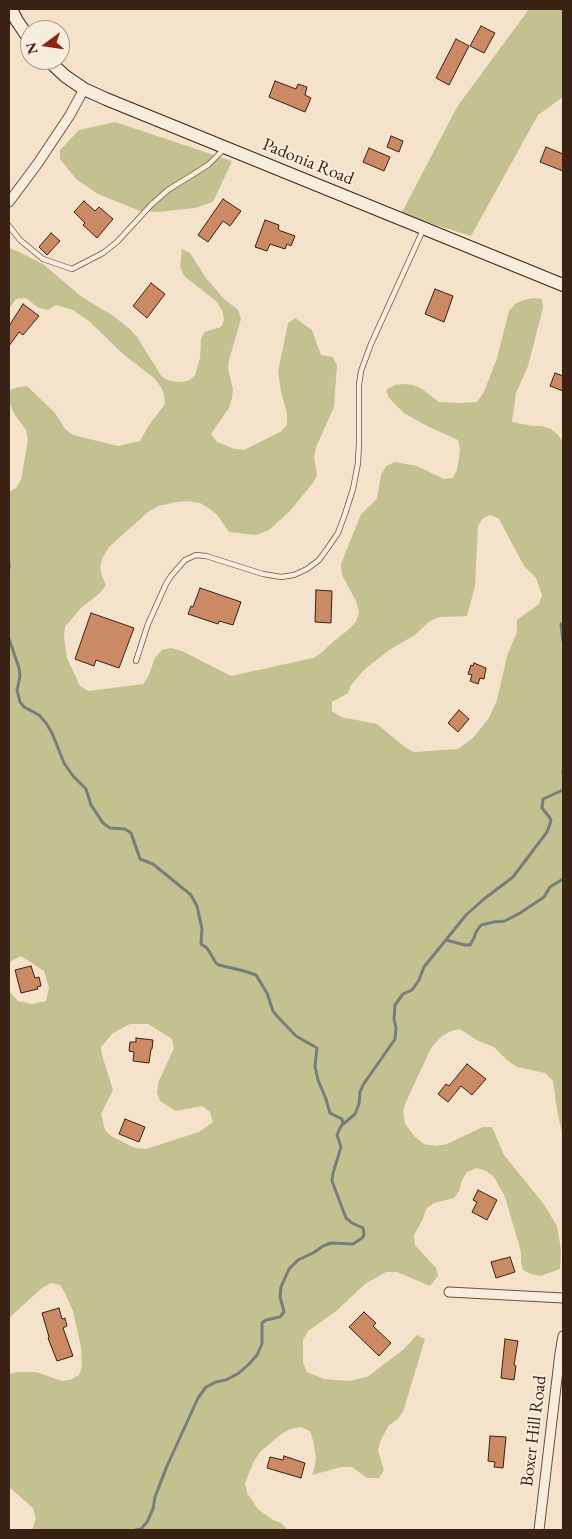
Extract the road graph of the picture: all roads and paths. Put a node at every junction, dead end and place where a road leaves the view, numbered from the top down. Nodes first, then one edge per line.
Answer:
1 (11, 9) edge
2 (20, 25) edge
3 (59, 70) edge
4 (84, 89) junction
5 (226, 148) junction
6 (9, 202) edge
7 (9, 226) edge
8 (424, 229) junction
9 (563, 284) edge
10 (136, 661) dead end
11 (449, 1292) dead end
12 (563, 1298) edge
13 (563, 1336) edge
14 (539, 1530) edge

1 - 2 main road
3 - 4 main road, Padonia Road
4 - 5 main road, Padonia Road
4 - 6 street
5 - 7 lane
5 - 8 main road, Padonia Road
8 - 9 main road, Padonia Road
8 - 10 lane
11 - 12 street
13 - 14 street, Boxer Hill Road

